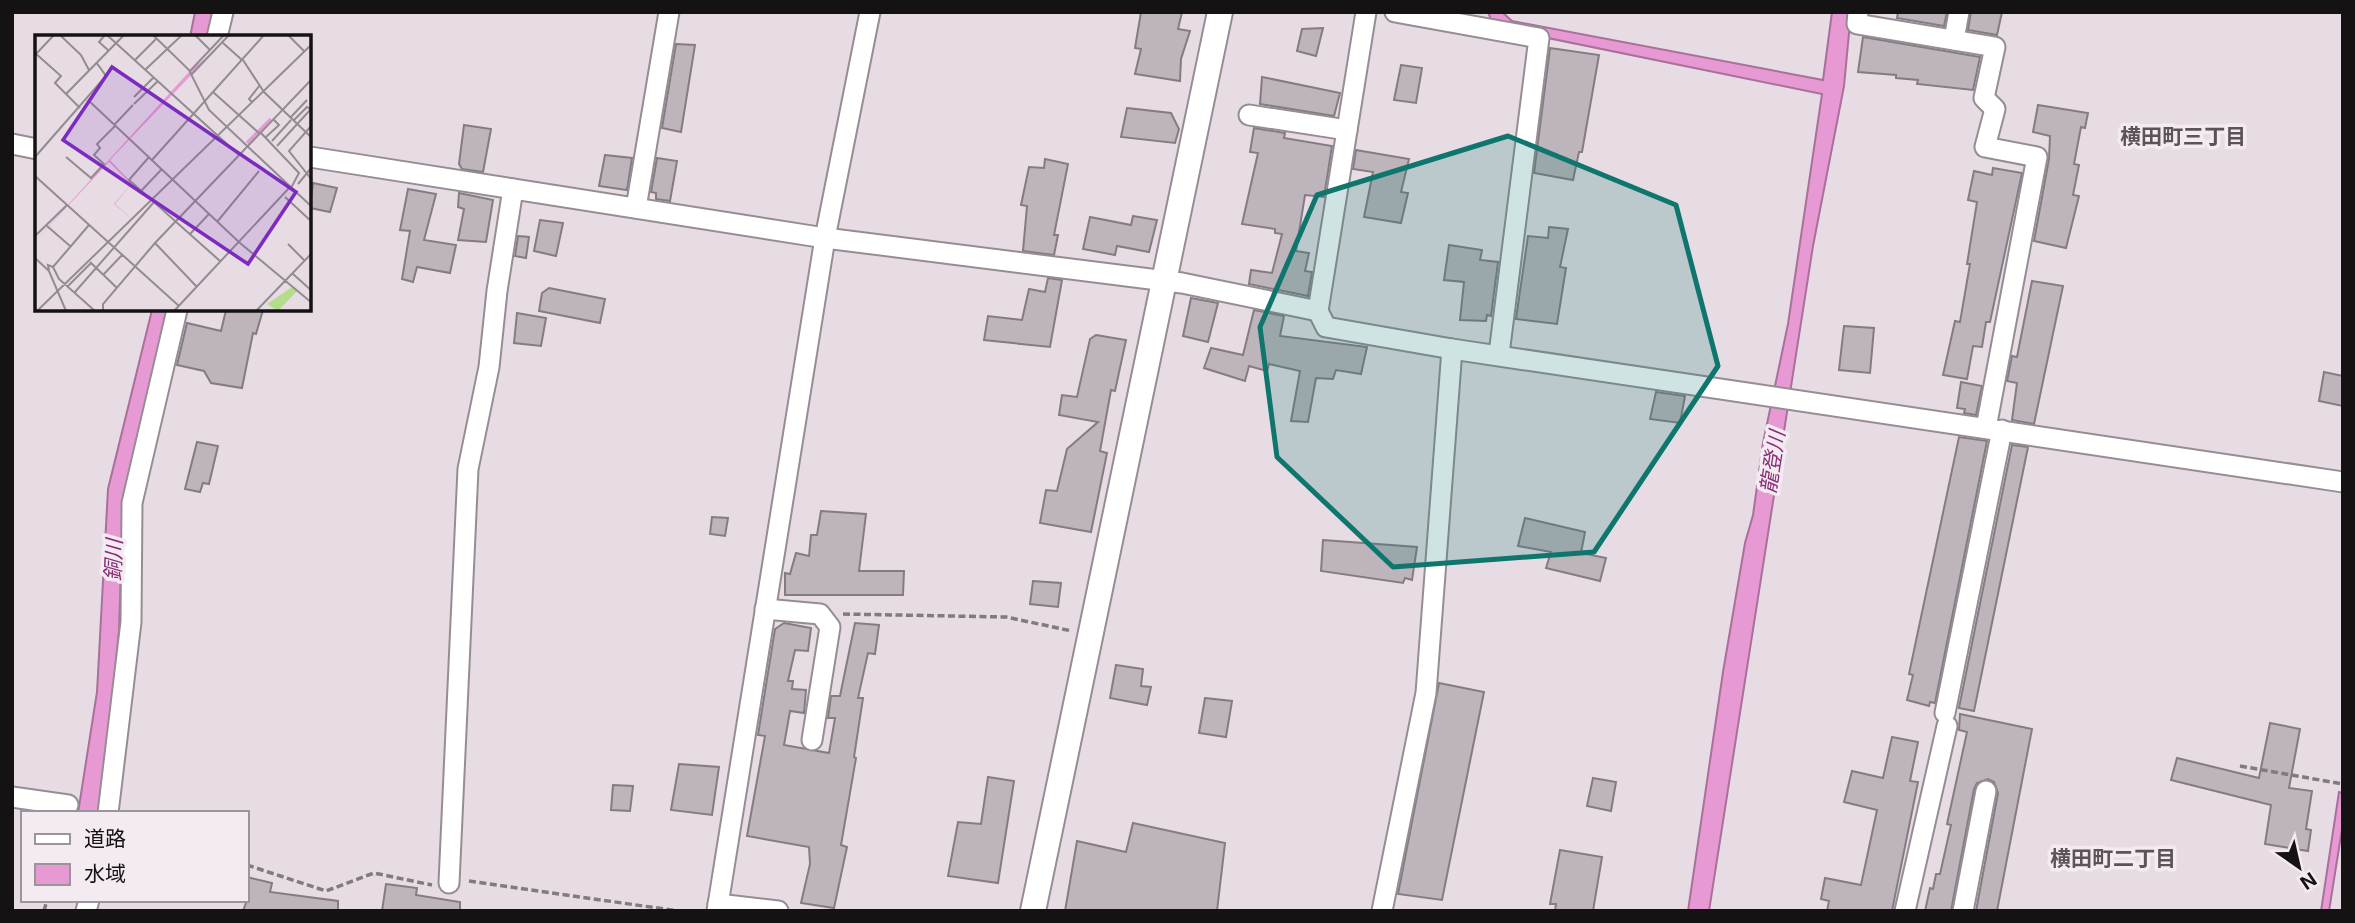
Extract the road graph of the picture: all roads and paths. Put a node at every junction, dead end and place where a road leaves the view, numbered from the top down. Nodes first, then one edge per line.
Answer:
1 (223, 12) edge
2 (669, 12) edge
3 (870, 12) edge
4 (1220, 12) edge
5 (1366, 12) edge
6 (1395, 12) edge
7 (1858, 12) edge
8 (1959, 12) edge
9 (217, 35) edge
10 (1954, 40) junction
11 (1249, 115) dead end
12 (1347, 130) junction
13 (12, 144) edge
14 (35, 149) edge
15 (312, 157) edge
16 (513, 189) junction
17 (636, 208) junction
18 (825, 238) junction
19 (1164, 281) junction
20 (1318, 311) junction
21 (177, 312) edge
22 (1452, 349) junction
23 (1499, 354) junction
24 (1994, 429) junction
25 (2343, 482) edge
26 (765, 609) junction
27 (820, 614) junction
28 (1077, 632) dead end
29 (812, 740) dead end
30 (2240, 766) dead end
31 (2343, 784) edge
32 (1986, 791) dead end
33 (12, 797) edge
34 (68, 805) dead end
35 (108, 811) edge
36 (449, 883) dead end
37 (717, 907) edge
38 (778, 911) edge
39 (1033, 911) edge
40 (1382, 911) edge
41 (1905, 911) edge
42 (1962, 911) edge

1 - 9 street
2 - 17 street
3 - 18 street
4 - 19 street
5 - 12 street
6 - 23 street
7 - 10 street
8 - 10 street
10 - 24 street
11 - 12 street
12 - 20 street
13 - 14 street
15 - 16 street
16 - 17 street
16 - 36 street
17 - 18 street
18 - 19 street
18 - 26 street
19 - 20 street
19 - 39 street
20 - 22 street
21 - 35 street
22 - 23 street
22 - 40 street
23 - 24 street
24 - 25 street
24 - 41 street
26 - 27 street
26 - 37 street
27 - 28 path
27 - 29 street
30 - 31 path
32 - 42 street
33 - 34 street
37 - 38 street

